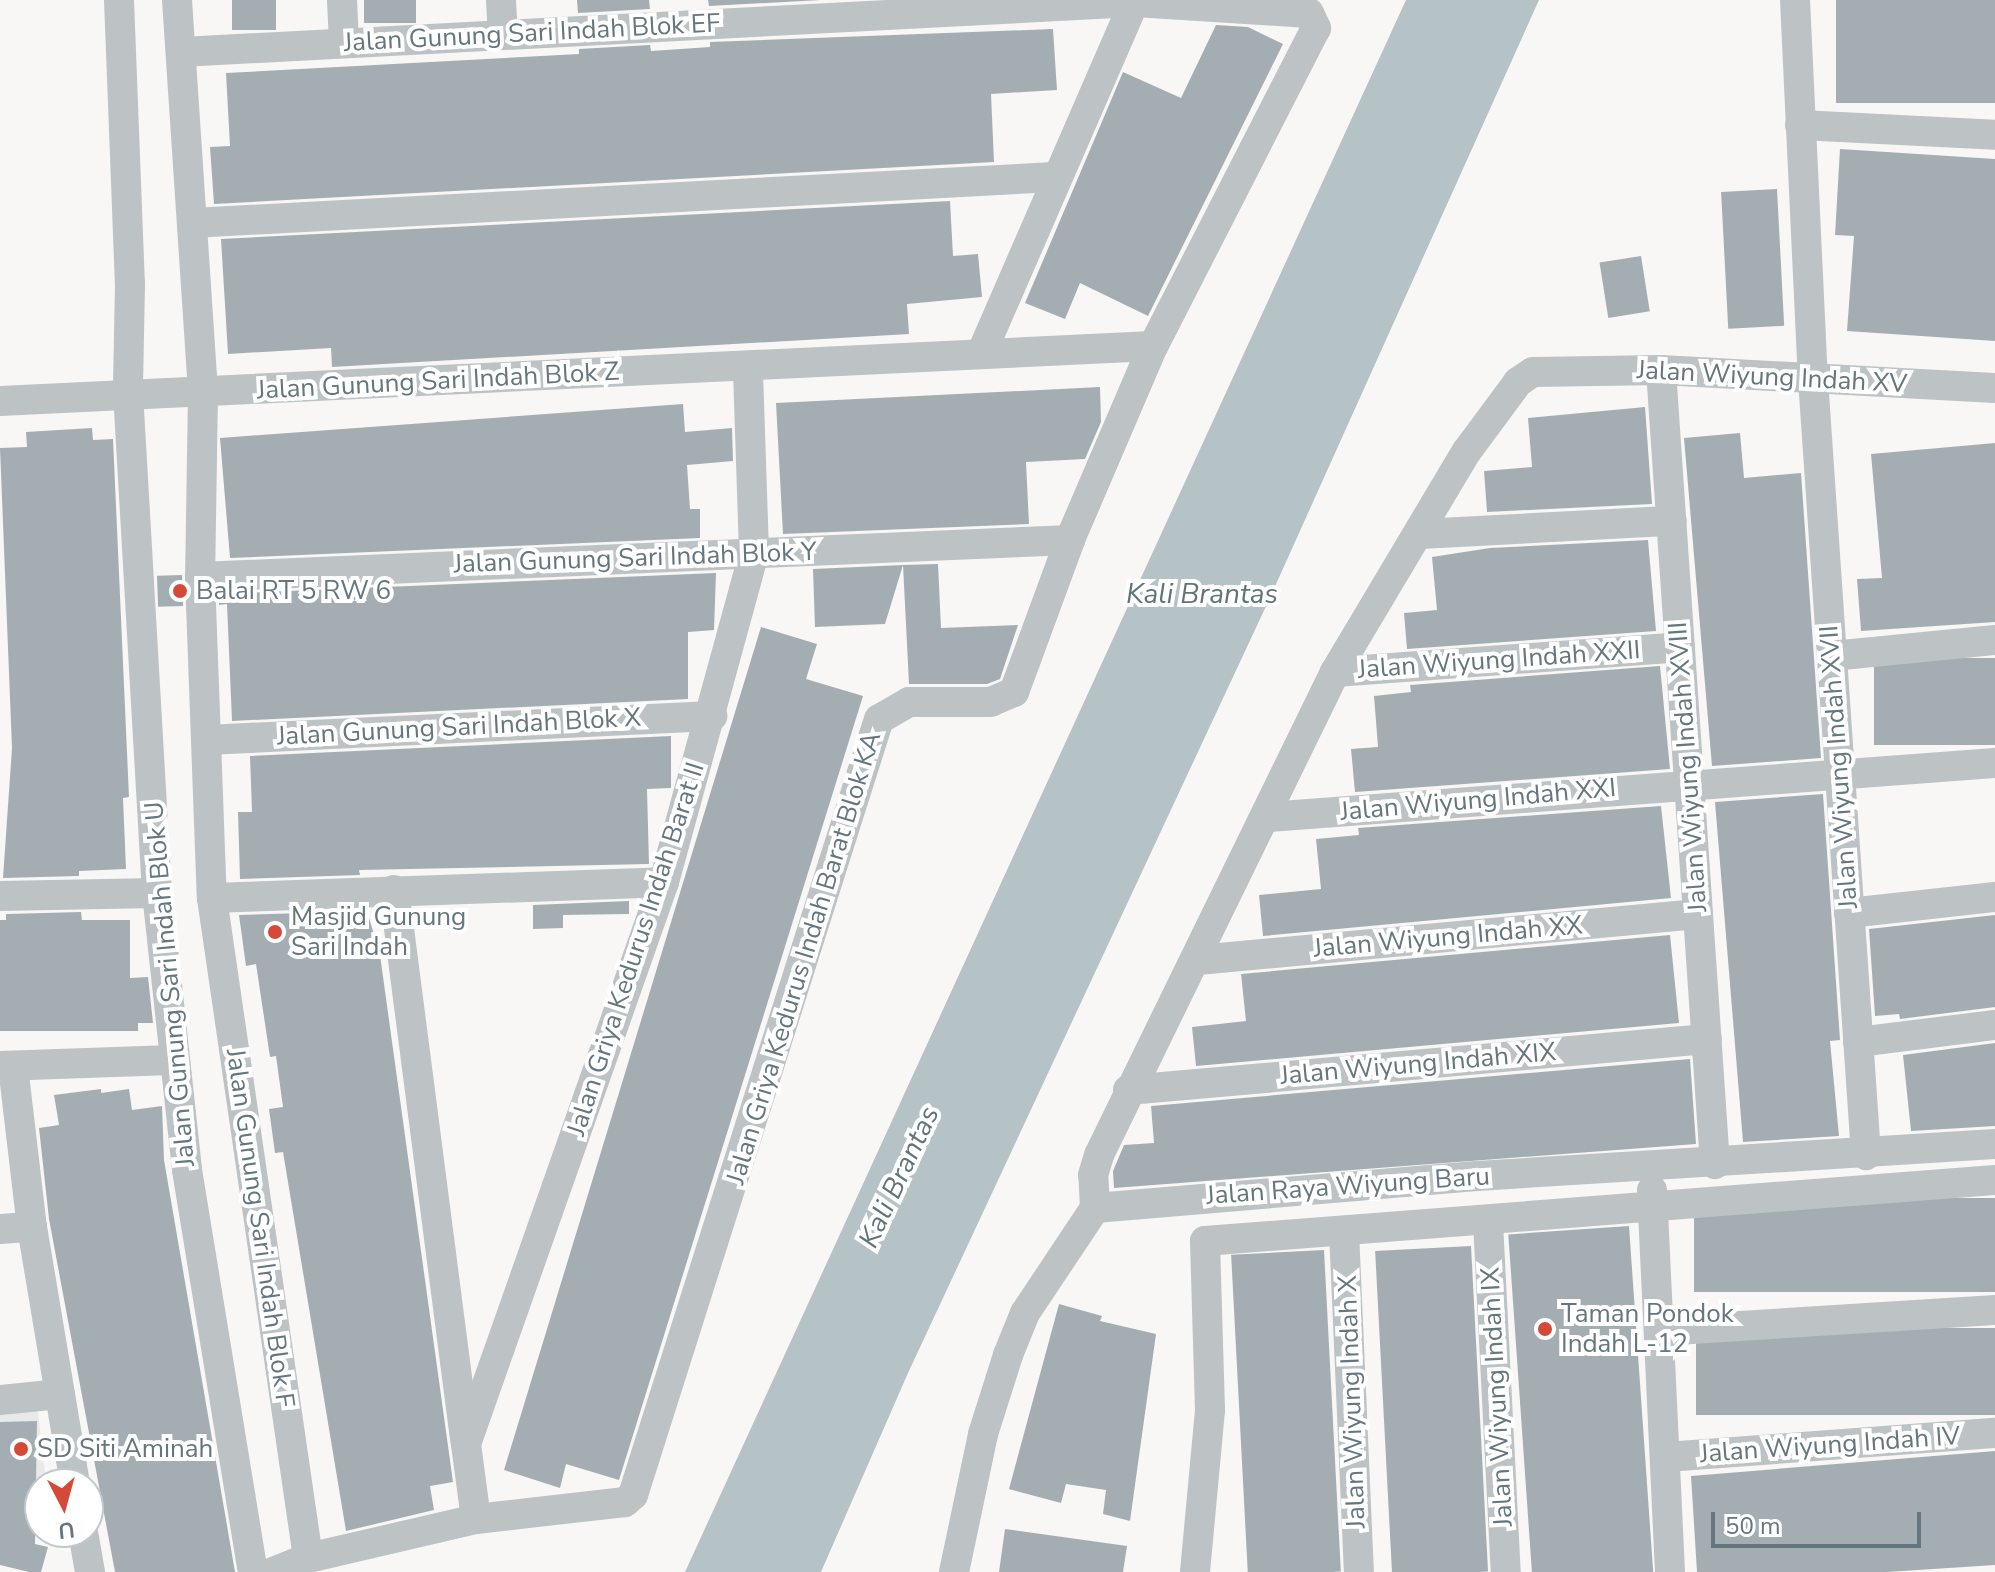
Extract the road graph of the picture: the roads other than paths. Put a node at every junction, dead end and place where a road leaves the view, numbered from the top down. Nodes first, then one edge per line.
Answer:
1 (119, 0) edge
2 (177, 0) edge
3 (342, 0) edge
4 (501, 0) edge
5 (1795, 0) edge
6 (1135, 1) edge
7 (957, 4) edge
8 (825, 9) edge
9 (667, 14) edge
10 (1314, 26) joint
11 (503, 35) junction
12 (344, 42) junction
13 (181, 52) junction
14 (1800, 125) junction
15 (1995, 135) edge
16 (1054, 177) junction
17 (192, 223) junction
18 (1153, 346) junction
19 (982, 352) junction
20 (748, 367) junction
21 (1661, 370) junction
22 (1813, 379) junction
23 (1995, 388) edge
24 (128, 392) junction
25 (203, 392) junction
26 (0, 401) edge
27 (1672, 521) junction
28 (1420, 534) junction
29 (1070, 540) junction
30 (754, 552) junction
31 (200, 577) junction
32 (1995, 640) edge
33 (1680, 647) junction
34 (1832, 656) junction
35 (1335, 672) junction
36 (712, 716) junction
37 (206, 740) junction
38 (1995, 763) edge
39 (1840, 773) junction
40 (1689, 782) junction
41 (1268, 817) junction
42 (664, 882) junction
43 (394, 890) junction
44 (157, 893) junction
45 (0, 896) edge
46 (1995, 897) edge
47 (212, 898) junction
48 (1849, 913) junction
49 (1698, 914) junction
50 (1198, 960) junction
51 (1995, 1025) edge
52 (1707, 1039) junction
53 (1858, 1042) junction
54 (172, 1060) junction
55 (6, 1066) edge
56 (1128, 1090) junction
57 (1995, 1144) edge
58 (1866, 1155) junction
59 (1715, 1164) junction
60 (1649, 1168) junction
61 (1995, 1180) edge
62 (1095, 1208) junction
63 (1653, 1209) junction
64 (1488, 1222) junction
65 (32, 1227) junction
66 (0, 1229) edge
67 (1344, 1231) junction
68 (1995, 1310) edge
69 (1660, 1331) junction
70 (60, 1394) junction
71 (0, 1400) edge
72 (1995, 1433) edge
73 (466, 1444) junction
74 (1666, 1457) junction
75 (72, 1468) edge
76 (476, 1519) junction
77 (86, 1548) edge
78 (308, 1558) junction
79 (90, 1572) edge
80 (253, 1572) edge
81 (273, 1572) edge
82 (954, 1572) edge
83 (1195, 1572) edge
84 (1359, 1572) edge
85 (1506, 1572) edge
86 (1670, 1572) edge

1 - 24 street, Jalan Gunung Sari Indah Blok U
2 - 13 street, Jalan Gunung Sari Indah Blok F
3 - 12 street
4 - 11 street
5 - 14 street, Jalan Wiyung Indah XVII
6 - 7 street, Jalan Gunung Sari Indah Blok EF
6 - 10 street, Jalan Gunung Sari Indah Blok EF
6 - 16 street
7 - 8 street, Jalan Gunung Sari Indah Blok EF
8 - 9 street, Jalan Gunung Sari Indah Blok EF
9 - 11 street, Jalan Gunung Sari Indah Blok EF
10 - 18 street, Jalan Griya Kedurus Indah Barat Blok KA
11 - 12 street, Jalan Gunung Sari Indah Blok EF
12 - 13 street, Jalan Gunung Sari Indah Blok EF
13 - 17 street, Jalan Gunung Sari Indah Blok F
14 - 15 street
14 - 22 street, Jalan Wiyung Indah XVII
16 - 17 street
16 - 19 street
17 - 25 street, Jalan Gunung Sari Indah Blok F
18 - 19 street, Jalan Gunung Sari Indah Blok Z
18 - 29 street, Jalan Griya Kedurus Indah Barat Blok KA
19 - 20 street, Jalan Gunung Sari Indah Blok Z
20 - 25 street, Jalan Gunung Sari Indah Blok Z
20 - 30 street, Jalan Griya Kedurus Indah Barat II
21 - 22 street, Jalan Wiyung Indah XV
21 - 27 street, Jalan Wiyung Indah XVIII
21 - 28 street, Jalan Wiyung Indah XV
22 - 23 street, Jalan Wiyung Indah XV
22 - 34 street, Jalan Wiyung Indah XVII
24 - 25 street, Jalan Gunung Sari Indah Blok Z
24 - 26 street, Jalan Gunung Sari Indah Blok Z
24 - 44 street, Jalan Gunung Sari Indah Blok U
25 - 31 street, Jalan Gunung Sari Indah Blok F
27 - 28 street
27 - 33 street, Jalan Wiyung Indah XVIII
28 - 35 street
29 - 30 street, Jalan Gunung Sari Indah Blok Y
29 - 76 street, Jalan Griya Kedurus Indah Barat Blok KA
30 - 31 street, Jalan Gunung Sari Indah Blok Y
30 - 36 street, Jalan Griya Kedurus Indah Barat II
31 - 37 street, Jalan Gunung Sari Indah Blok F
32 - 34 street
33 - 35 street, Jalan Wiyung Indah XXII
33 - 40 street, Jalan Wiyung Indah XVIII
34 - 39 street, Jalan Wiyung Indah XVII
35 - 41 street, Jalan Wiyung Indah XXII
36 - 37 street, Jalan Gunung Sari Indah Blok X
36 - 42 street, Jalan Griya Kedurus Indah Barat II
37 - 47 street, Jalan Gunung Sari Indah Blok F
38 - 39 street, Jalan Wiyung Indah XXI
39 - 40 street, Jalan Wiyung Indah XXI
39 - 48 street, Jalan Wiyung Indah XVII
40 - 41 street, Jalan Wiyung Indah XXI
40 - 49 street, Jalan Wiyung Indah XVIII
41 - 50 street, Jalan Wiyung Indah XXII
42 - 43 street
42 - 73 street, Jalan Griya Kedurus Indah Barat II
43 - 47 street
43 - 73 street
44 - 45 street
44 - 54 street, Jalan Gunung Sari Indah Blok U
46 - 48 street
47 - 78 street, Jalan Gunung Sari Indah Blok F
48 - 53 street, Jalan Wiyung Indah XVII
49 - 50 street, Jalan Wiyung Indah XX
49 - 52 street, Jalan Wiyung Indah XVIII
50 - 56 street, Jalan Wiyung Indah XXII
51 - 53 street
52 - 56 street, Jalan Wiyung Indah XIX
52 - 59 street, Jalan Wiyung Indah XVIII
53 - 58 street, Jalan Wiyung Indah XVII
54 - 55 street
54 - 80 street, Jalan Gunung Sari Indah Blok U
55 - 65 street
56 - 62 street, Jalan Wiyung Indah XXII
57 - 58 street, Jalan Raya Wiyung Baru
58 - 59 street, Jalan Raya Wiyung Baru
59 - 60 street, Jalan Raya Wiyung Baru
60 - 62 street, Jalan Raya Wiyung Baru
60 - 63 street
61 - 63 street, Jalan Raya Wiyung Baru
62 - 82 street
63 - 64 street, Jalan Raya Wiyung Baru
63 - 69 street
64 - 67 street, Jalan Raya Wiyung Baru
64 - 85 street, Jalan Wiyung Indah IX
65 - 66 street
65 - 70 street
67 - 83 street, Jalan Raya Wiyung Baru
67 - 84 street, Jalan Wiyung Indah X
68 - 69 street
69 - 74 street
70 - 71 street
70 - 75 street
72 - 74 street, Jalan Wiyung Indah IV
73 - 76 street, Jalan Griya Kedurus Indah Barat II
74 - 86 street
76 - 78 street
77 - 79 street
78 - 81 street

